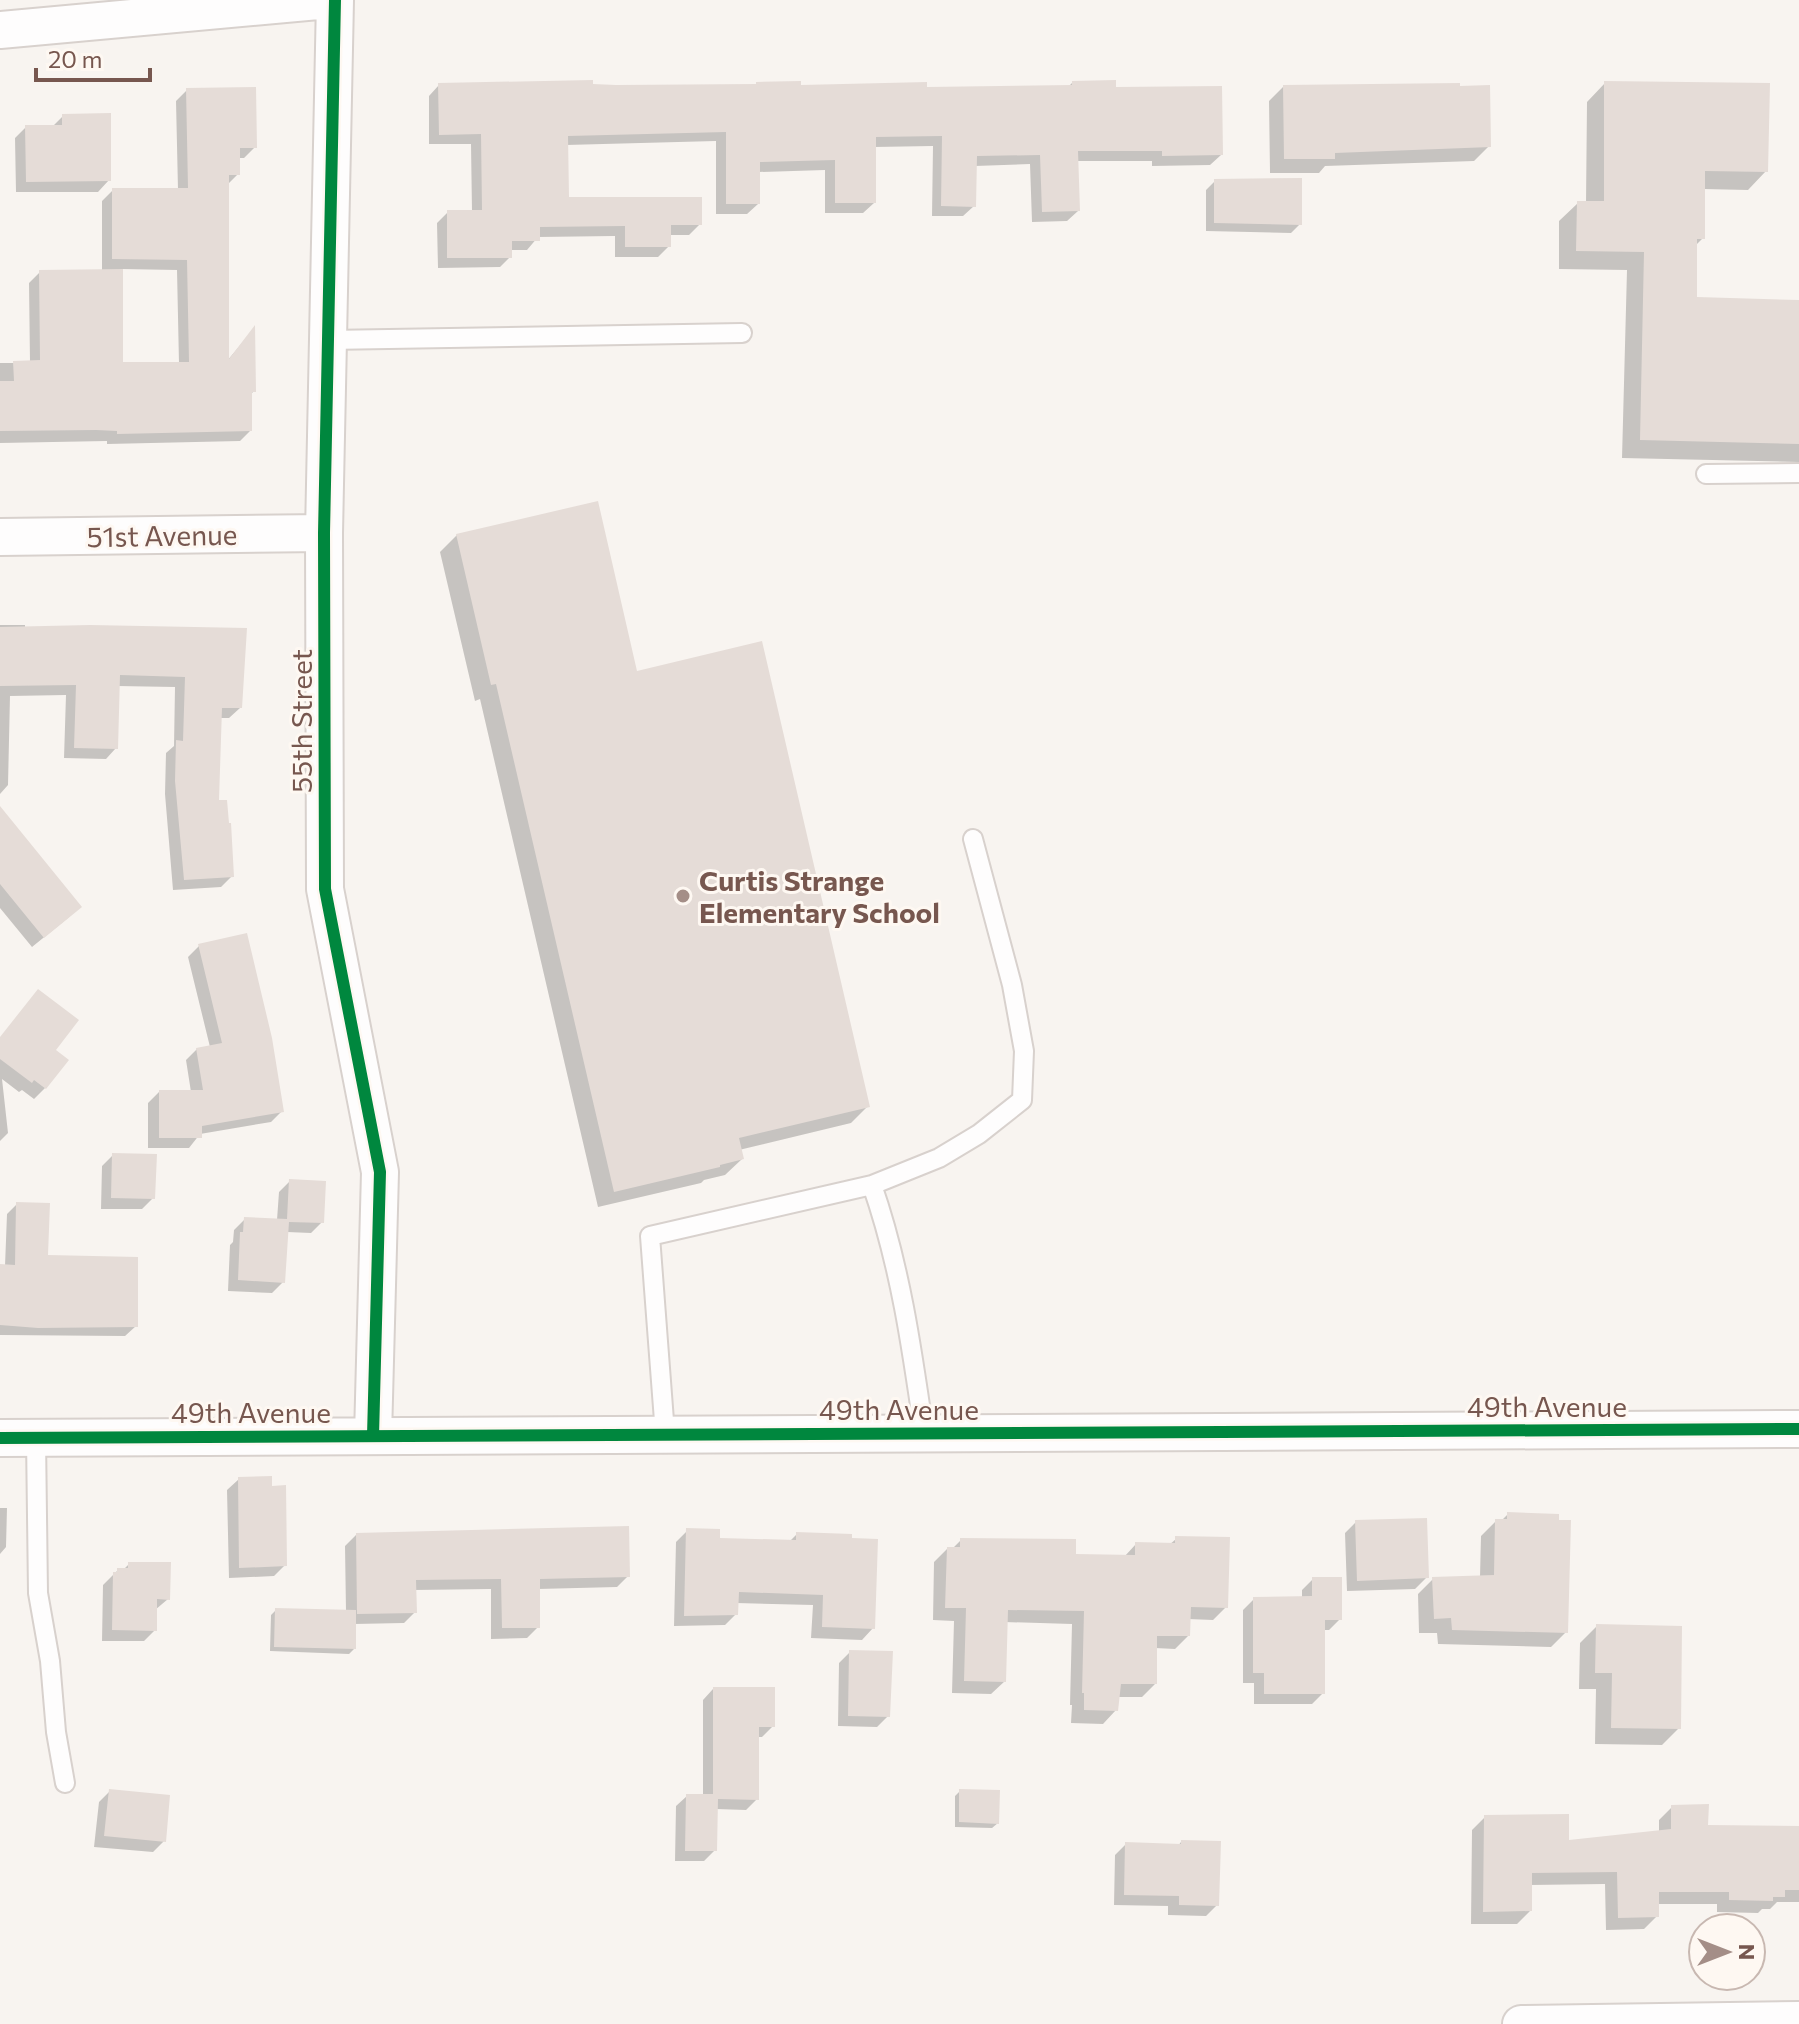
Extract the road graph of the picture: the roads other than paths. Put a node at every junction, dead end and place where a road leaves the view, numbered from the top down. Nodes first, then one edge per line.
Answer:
1 (329, 0) edge
2 (335, 0) edge
3 (0, 30) edge
4 (742, 333) dead end
5 (328, 340) junction
6 (1799, 473) edge
7 (1706, 474) dead end
8 (324, 533) junction
9 (0, 537) edge
10 (973, 839) dead end
11 (872, 1185) junction
12 (1799, 1429) edge
13 (924, 1433) junction
14 (665, 1434) junction
15 (373, 1436) junction
16 (0, 1438) edge
17 (36, 1438) junction
18 (65, 1783) dead end
19 (1799, 2020) edge
20 (1521, 2024) edge

1 - 3 street
2 - 5 street, 55th Street
4 - 5 lane
5 - 8 street, 55th Street
6 - 7 lane
8 - 9 street, 51st Avenue
8 - 15 street, 55th Street
10 - 11 lane
11 - 13 lane
11 - 14 lane
12 - 13 street, 49th Avenue
13 - 14 street, 49th Avenue
14 - 15 street, 49th Avenue
15 - 17 street, 49th Avenue
16 - 17 street, 49th Avenue
17 - 18 lane
19 - 20 street

